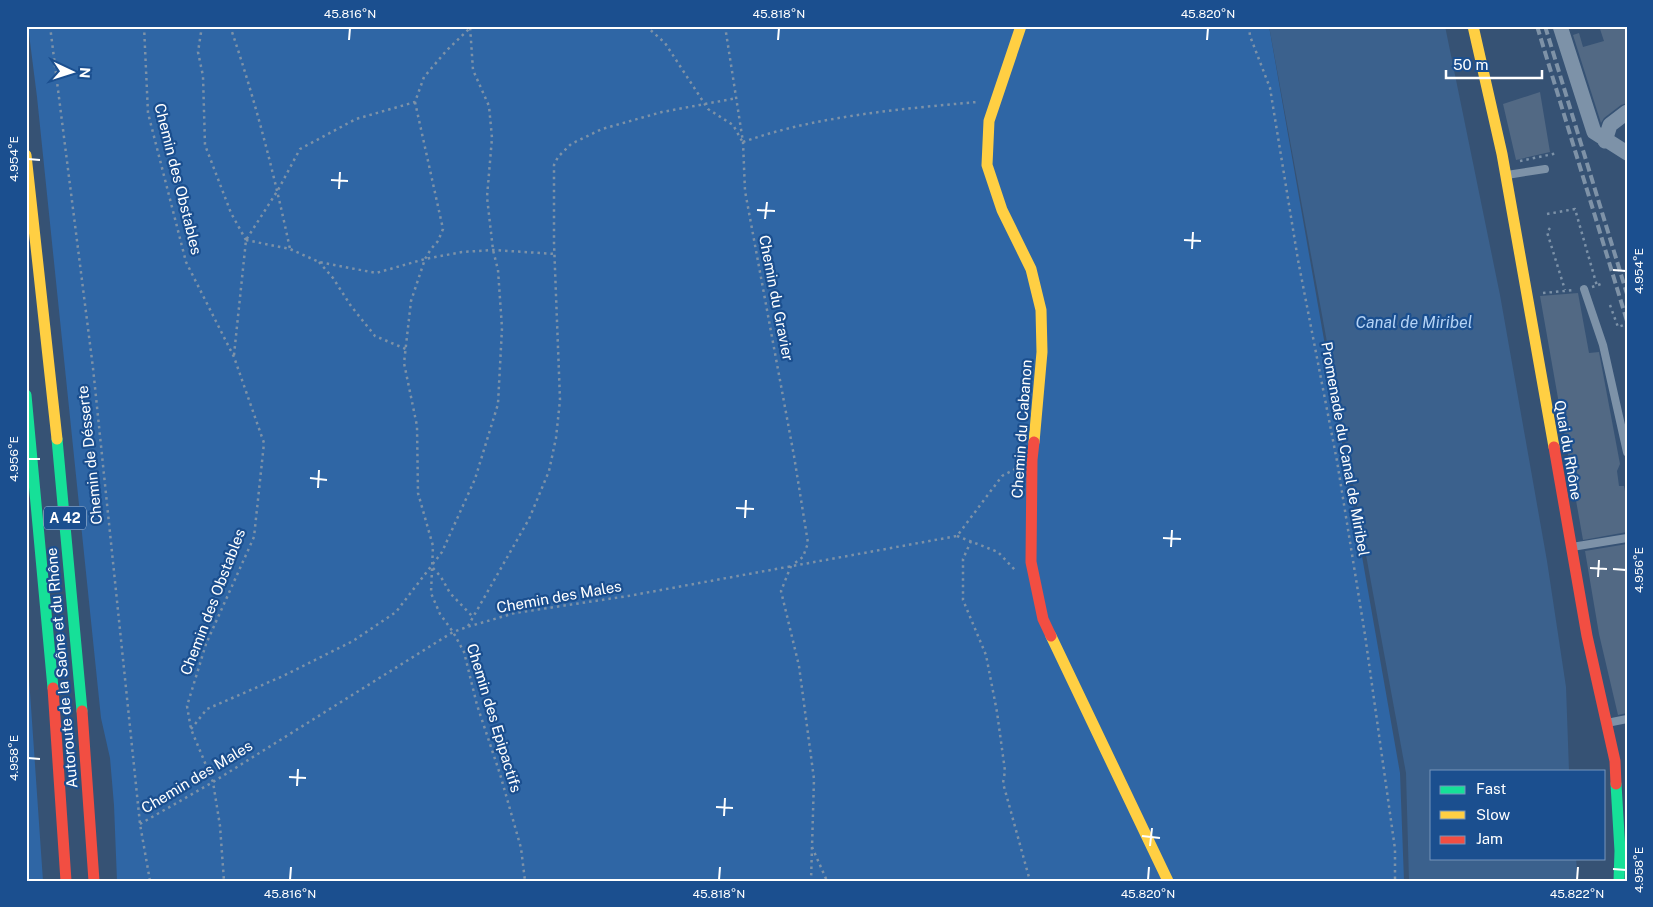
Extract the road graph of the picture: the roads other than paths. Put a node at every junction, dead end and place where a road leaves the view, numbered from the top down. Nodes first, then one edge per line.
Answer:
1 (1021, 26) edge
2 (1472, 26) edge
3 (1560, 26) edge
4 (1627, 112) edge
5 (1605, 141) junction
6 (1627, 153) edge
7 (26, 155) edge
8 (1544, 168) dead end
9 (1505, 176) junction
10 (1583, 289) road end
11 (26, 394) edge
12 (1627, 452) edge
13 (1627, 538) edge
14 (1570, 548) junction
15 (1627, 719) edge
16 (1605, 723) junction
17 (1622, 784) edge
18 (66, 881) edge
19 (94, 881) edge
20 (1168, 881) edge
21 (1619, 881) edge

1 - 20 main road, Chemin du Cabanon
2 - 9 main road, Quai du Rhône
3 - 5 street
4 - 5 street
5 - 6 street
7 - 19 main road, Autoroute de la Saône et du Rhône / A 42
8 - 9 lane
9 - 14 main road, Quai du Rhône
10 - 12 lane
11 - 18 main road, Autoroute de la Saône et du Rhône / A 42
13 - 14 lane
14 - 16 main road, Quai du Rhône
15 - 16 lane
16 - 17 main road, Quai du Rhône
17 - 21 main road, Quai du Rhône

